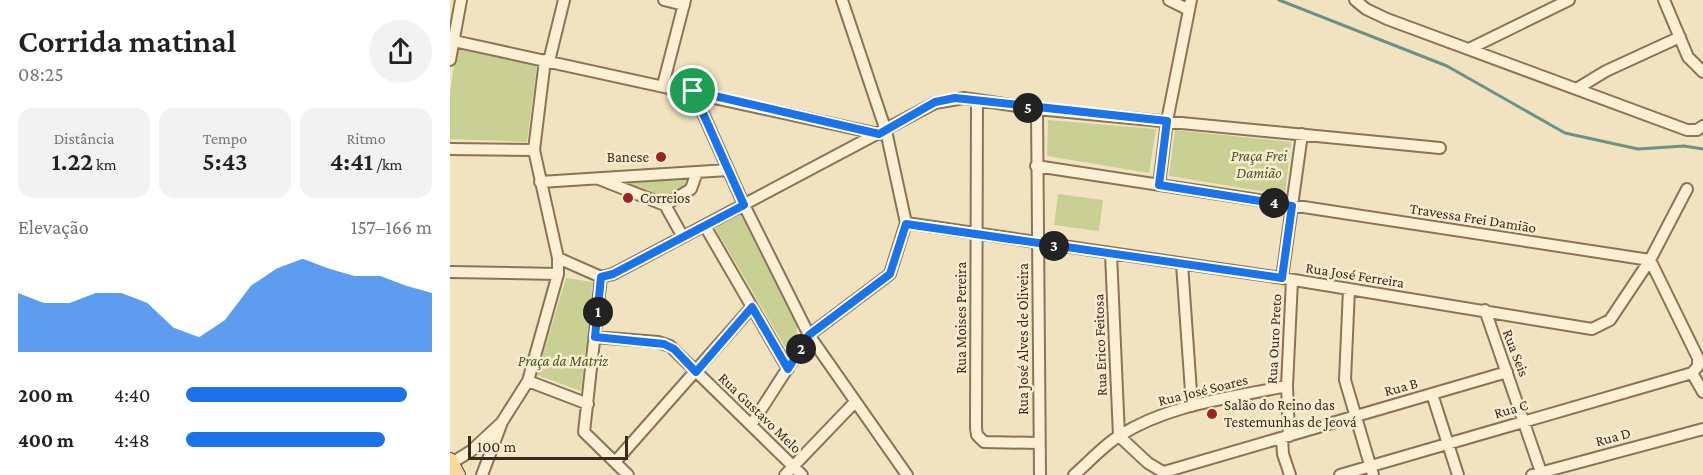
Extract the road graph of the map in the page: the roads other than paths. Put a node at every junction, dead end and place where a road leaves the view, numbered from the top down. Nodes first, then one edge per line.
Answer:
1 (564, 0) edge
2 (664, 0) edge
3 (842, 0) edge
4 (1169, 0) edge
5 (1355, 0) edge
6 (1569, 0) edge
7 (1664, 0) edge
8 (684, 2) edge
9 (1190, 5) edge
10 (456, 6) edge
11 (1680, 37) junction
12 (454, 41) junction
13 (1471, 48) junction
14 (450, 60) edge
15 (547, 60) junction
16 (1703, 72) edge
17 (663, 85) junction
18 (1578, 88) junction
19 (693, 91) junction
20 (977, 100) junction
21 (1037, 109) junction
22 (1167, 121) junction
23 (1703, 126) edge
24 (883, 132) junction
25 (1302, 134) junction
26 (1440, 148) dead end
27 (450, 149) edge
28 (534, 150) junction
29 (1036, 166) junction
30 (728, 170) junction
31 (697, 172) junction
32 (596, 177) junction
33 (540, 182) junction
34 (1159, 185) junction
35 (1687, 189) dead end
36 (665, 205) junction
37 (744, 205) junction
38 (1292, 206) junction
39 (906, 224) junction
40 (705, 226) junction
41 (976, 235) junction
42 (683, 237) junction
43 (1038, 244) junction
44 (1111, 254) junction
45 (558, 258) junction
46 (1650, 260) junction
47 (1182, 264) junction
48 (450, 272) edge
49 (558, 274) junction
50 (601, 277) junction
51 (1287, 279) junction
52 (1349, 289) junction
53 (752, 307) junction
54 (1485, 310) junction
55 (809, 335) junction
56 (595, 337) junction
57 (788, 369) junction
58 (696, 372) junction
59 (1507, 372) junction
60 (1692, 373) junction
61 (528, 381) junction
62 (1287, 386) junction
63 (1703, 392) edge
64 (1432, 394) junction
65 (855, 402) junction
66 (588, 404) junction
67 (1192, 406) junction
68 (1353, 416) junction
69 (1524, 421) junction
70 (502, 422) junction
71 (751, 424) junction
72 (1703, 429) edge
73 (1119, 436) junction
74 (1285, 437) junction
75 (1038, 443) junction
76 (1448, 444) junction
77 (615, 462) junction
78 (452, 466) edge
79 (793, 466) junction
80 (1372, 471) edge
81 (1166, 473) edge
82 (1538, 474) edge
83 (482, 475) edge
84 (628, 475) edge
85 (784, 475) edge
86 (802, 475) edge
87 (907, 475) edge
88 (1040, 475) edge
89 (1074, 475) edge
90 (1290, 475) edge
91 (1340, 475) edge
92 (1458, 475) edge

1 - 15 street
2 - 8 street
3 - 24 street
4 - 9 street
5 - 13 street
6 - 13 street
7 - 11 street
8 - 17 street
9 - 22 street
10 - 12 street
11 - 16 street
11 - 18 street
12 - 14 street
12 - 15 street
13 - 18 street
15 - 17 street
15 - 28 street
17 - 19 street
18 - 23 street
19 - 24 street
19 - 30 street
20 - 21 street
20 - 24 street
20 - 41 street, Rua Moises Pereira
21 - 22 street
21 - 29 street
22 - 25 street
22 - 34 street
24 - 37 street
24 - 39 street
25 - 26 street
25 - 38 street
27 - 28 street
28 - 33 street
29 - 34 street
29 - 43 street, Rua José Alves de Oliveira
30 - 31 street
30 - 37 street
31 - 32 street
31 - 36 street
32 - 33 street
32 - 36 street
33 - 45 street
34 - 38 street
35 - 46 street, Rua José Ferreira
36 - 42 street
37 - 40 street
37 - 55 street
38 - 46 street, Travessa Frei Damião
38 - 51 street
39 - 41 street, Rua José Ferreira
39 - 55 street
40 - 42 street
40 - 53 street
41 - 43 street, Rua José Ferreira
41 - 75 street, Rua Moises Pereira
42 - 50 street
43 - 44 street, Rua José Ferreira
43 - 75 street, Rua José Alves de Oliveira
44 - 47 street, Rua José Ferreira
44 - 73 street, Rua Erico Feitosa
45 - 49 street
45 - 50 street
46 - 54 street, Rua José Ferreira
46 - 60 street
47 - 51 street, Rua José Ferreira
47 - 67 street
48 - 49 street
49 - 61 street
50 - 56 street
51 - 52 street, Rua José Ferreira
51 - 62 street, Rua Ouro Preto
52 - 54 street, Rua José Ferreira
52 - 68 street
53 - 57 street
53 - 58 street
54 - 59 street, Rua Seis
55 - 57 street
55 - 65 street
56 - 58 street, Rua Gustavo Melo
56 - 66 street
57 - 71 street
58 - 71 street, Rua Gustavo Melo
58 - 77 street
59 - 64 street, Rua B
59 - 69 street, Rua Seis
60 - 63 street
60 - 69 street, Rua C
61 - 66 street
61 - 70 street
62 - 67 street, Rua José Soares
62 - 74 street, Rua Ouro Preto
64 - 68 street, Rua B
64 - 76 street
65 - 79 street
65 - 87 street
66 - 77 street
67 - 73 street, Rua José Soares
68 - 74 street, Rua B
68 - 80 street
69 - 76 street, Rua C
69 - 82 street, Rua Seis
70 - 78 street
70 - 83 street
71 - 79 street, Rua Gustavo Melo
72 - 82 street, Rua D
73 - 81 street
73 - 89 street, Rua José Soares
74 - 81 street, Rua B
74 - 90 street, Rua Ouro Preto
75 - 88 street, Rua José Alves de Oliveira
76 - 80 street, Rua C
76 - 92 street
77 - 84 street
79 - 85 street
79 - 86 street, Rua Gustavo Melo
80 - 91 street, Rua C

